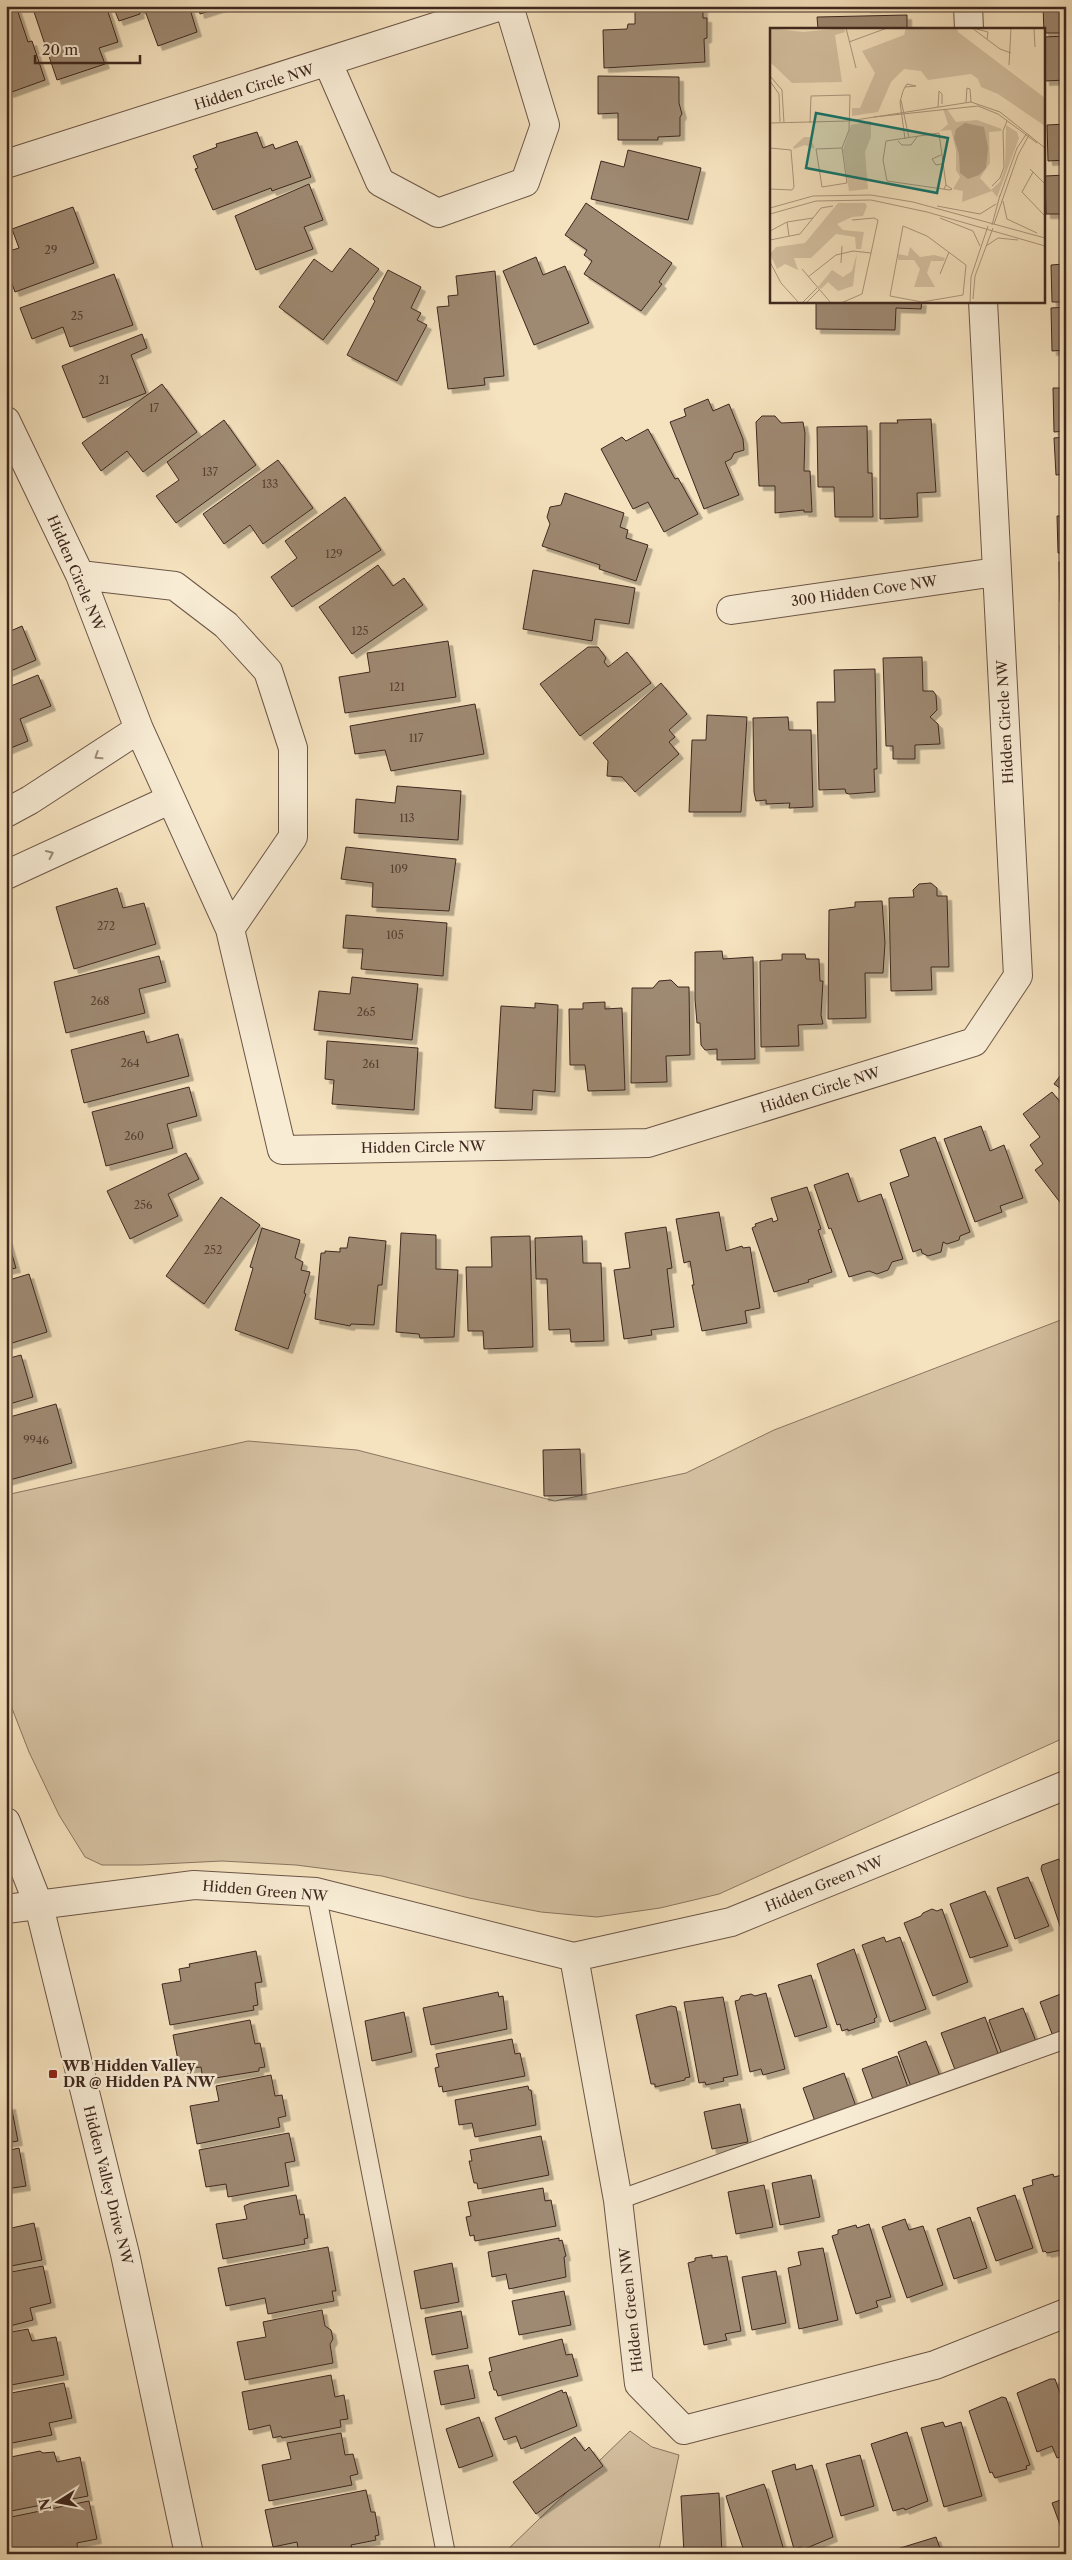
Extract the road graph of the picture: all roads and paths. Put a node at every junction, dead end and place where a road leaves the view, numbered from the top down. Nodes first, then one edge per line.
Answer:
1 (501, 6) edge
2 (509, 6) edge
3 (968, 6) edge
4 (969, 28) edge
5 (328, 63) junction
6 (6, 164) edge
7 (983, 302) edge
8 (6, 421) edge
9 (996, 572) junction
10 (80, 575) junction
11 (731, 610) dead end
12 (138, 729) junction
13 (169, 800) junction
14 (6, 812) edge
15 (6, 875) edge
16 (230, 929) junction
17 (1066, 1785) edge
18 (6, 1822) edge
19 (316, 1892) junction
20 (39, 1906) junction
21 (6, 1909) edge
22 (574, 1957) junction
23 (1066, 2038) edge
24 (618, 2200) junction
25 (1066, 2313) edge
26 (189, 2554) edge
27 (446, 2554) edge

1 - 5 street, Hidden Circle NW
2 - 5 street
3 - 4 street
5 - 6 street, Hidden Circle NW
7 - 9 street, Hidden Circle NW
8 - 10 street, Hidden Circle NW
9 - 11 street, 300 Hidden Cove NW
9 - 16 street, Hidden Circle NW
10 - 12 street, Hidden Circle NW
10 - 16 street
12 - 13 street, Hidden Circle NW
12 -> 14 street
15 -> 13 street
13 - 16 street, Hidden Circle NW
17 - 22 street, Hidden Green NW
18 - 20 street, Hidden Valley Drive NW
19 - 20 street, Hidden Green NW
19 - 22 street, Hidden Green NW
19 - 27 lane
20 - 21 street, Hidden Green NW
20 - 26 street, Hidden Valley Drive NW
22 - 24 street, Hidden Green NW
23 - 24 lane
24 - 25 street, Hidden Green NW

